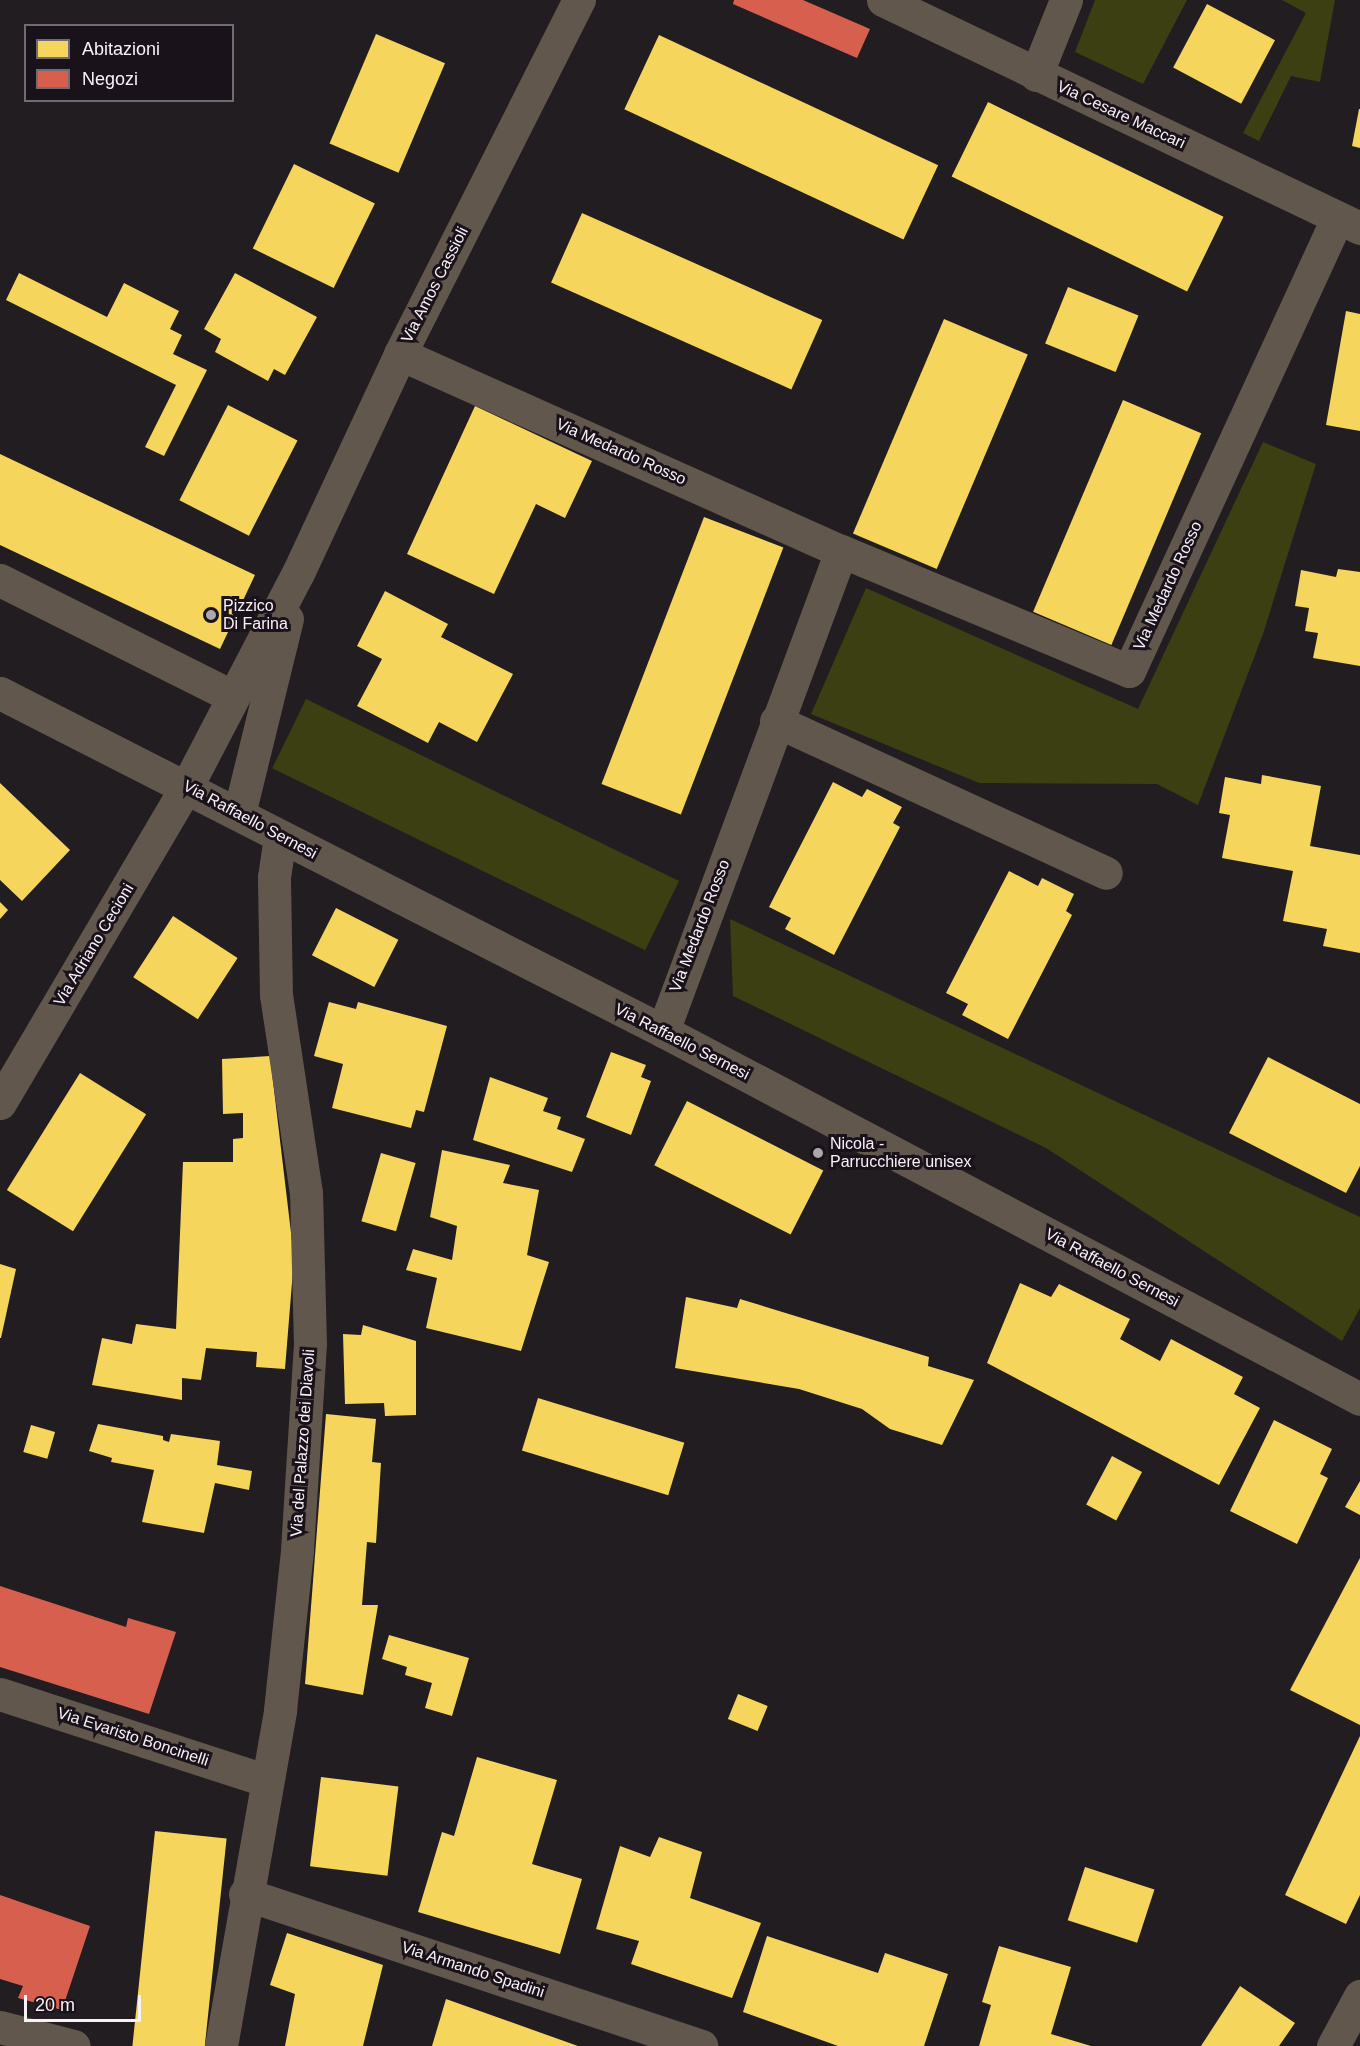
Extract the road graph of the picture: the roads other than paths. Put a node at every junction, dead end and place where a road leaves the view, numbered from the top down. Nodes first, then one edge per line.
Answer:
1 (579, 0) edge
2 (883, 0) edge
3 (1066, 0) edge
4 (1036, 75) junction
5 (1349, 223) edge
6 (400, 354) junction
7 (842, 551) junction
8 (298, 573) junction
9 (0, 580) edge
10 (0, 693) edge
11 (232, 696) junction
12 (776, 721) junction
13 (187, 786) junction
14 (238, 814) junction
15 (280, 837) junction
16 (1106, 873) dead end
17 (663, 1031) junction
18 (0, 1103) edge
19 (1360, 1400) edge
20 (0, 1694) edge
21 (265, 1780) junction
22 (245, 1894) junction
23 (1360, 1996) edge
24 (0, 2026) edge
25 (74, 2046) edge
26 (221, 2046) edge
27 (701, 2046) edge
28 (1333, 2046) edge

1 - 6 street, Via Amos Cassioli
2 - 4 street, Via Cesare Maccari
3 - 4 street
4 - 5 street, Via Cesare Maccari
5 - 7 street, Via Medardo Rosso
6 - 7 street, Via Medardo Rosso
6 - 8 street, Via Amos Cassioli
7 - 12 street, Via Medardo Rosso
8 - 11 street, Via Amos Cassioli
8 - 14 street, Via Amos Cassioli
9 - 11 street
10 - 13 street, Via Raffaello Sernesi
11 - 13 street, Via Amos Cassioli
12 - 16 street
12 - 17 street, Via Medardo Rosso
13 - 14 street, Via Raffaello Sernesi
13 - 18 street, Via Adriano Cecioni
14 - 15 street, Via Raffaello Sernesi
15 - 17 street, Via Raffaello Sernesi
15 - 21 street, Via del Palazzo dei Diavoli
17 - 19 street, Via Raffaello Sernesi
20 - 21 street, Via Evaristo Boncinelli
21 - 22 street, Via del Palazzo dei Diavoli
22 - 26 street, Via del Palazzo dei Diavoli
22 - 27 street, Via Armando Spadini
23 - 28 street
24 - 25 street

